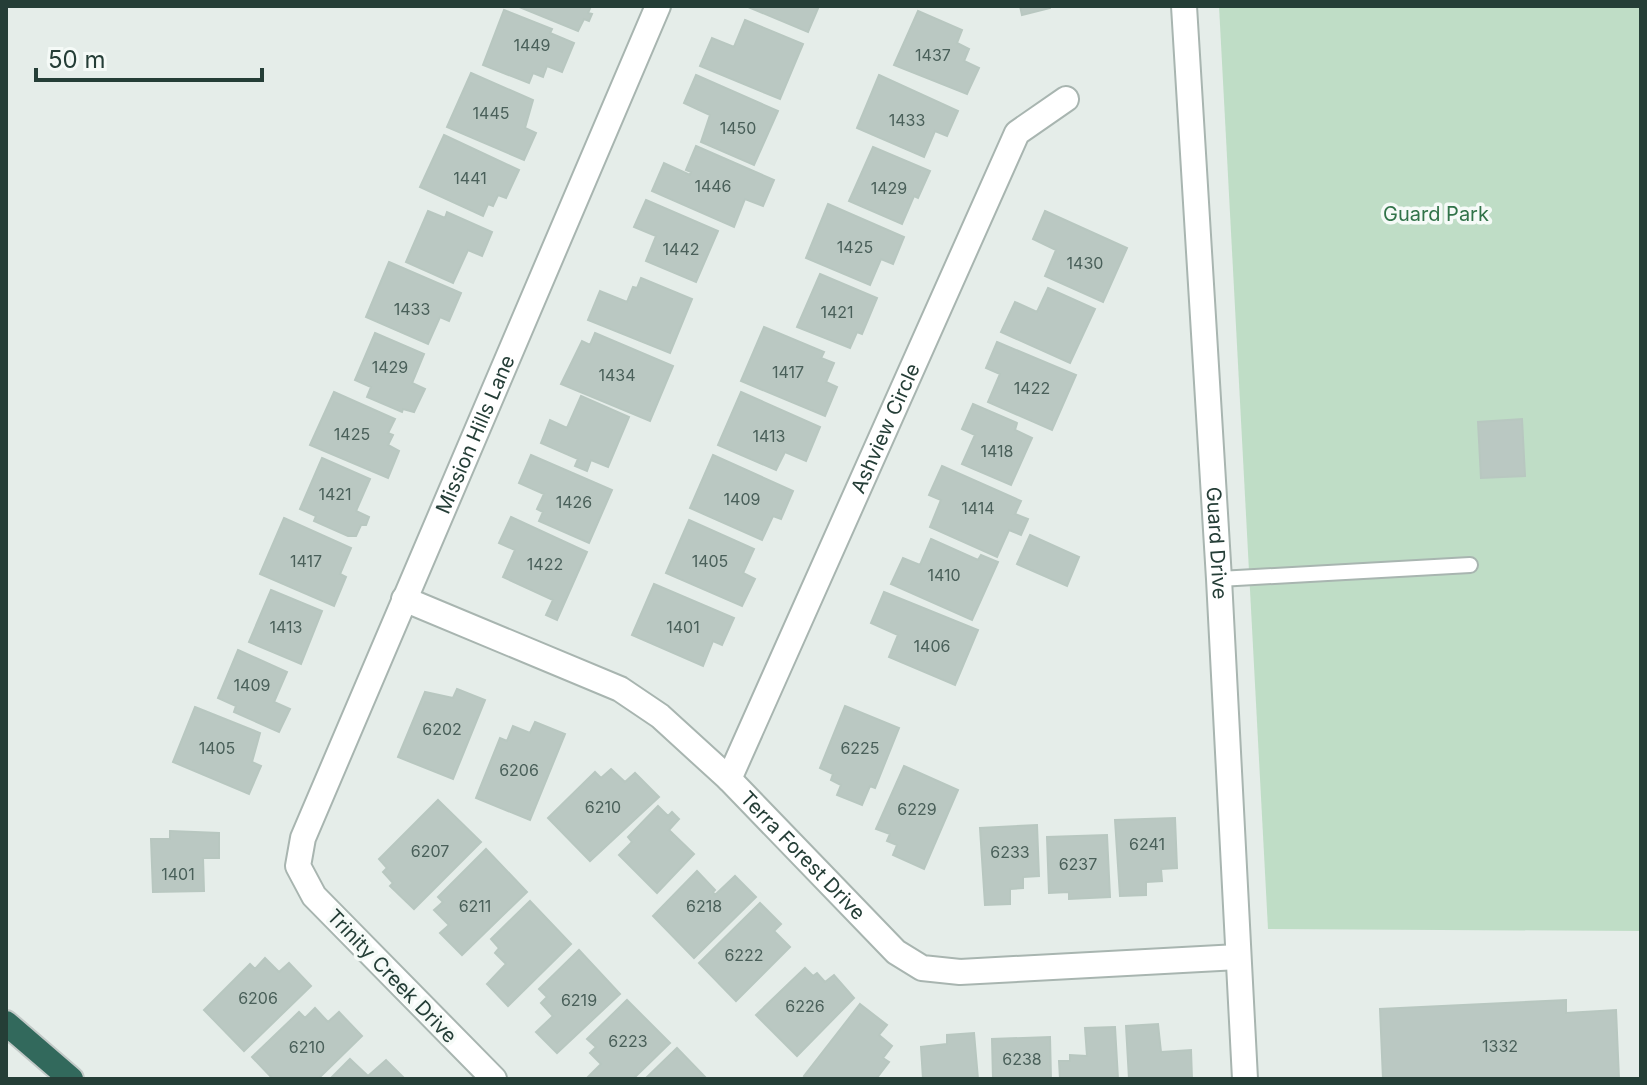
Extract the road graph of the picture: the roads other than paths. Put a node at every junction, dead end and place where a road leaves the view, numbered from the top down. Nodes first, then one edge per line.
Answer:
1 (658, 6) edge
2 (1184, 6) edge
3 (1066, 99) dead end
4 (1470, 565) dead end
5 (1219, 579) junction
6 (404, 599) junction
7 (729, 779) junction
8 (298, 866) joint
9 (1238, 957) junction
10 (6, 1023) edge
11 (71, 1079) edge
12 (494, 1079) edge
13 (1245, 1079) edge

1 - 6 street, Mission Hills Lane
2 - 5 street, Guard Drive
3 - 7 street, Ashview Circle
4 - 5 lane
5 - 9 street, Guard Drive
6 - 7 street, Terra Forest Drive
6 - 8 street, Mission Hills Lane
7 - 9 street, Terra Forest Drive
8 - 12 street, Trinity Creek Drive
9 - 13 street, Guard Drive
10 - 11 highway

